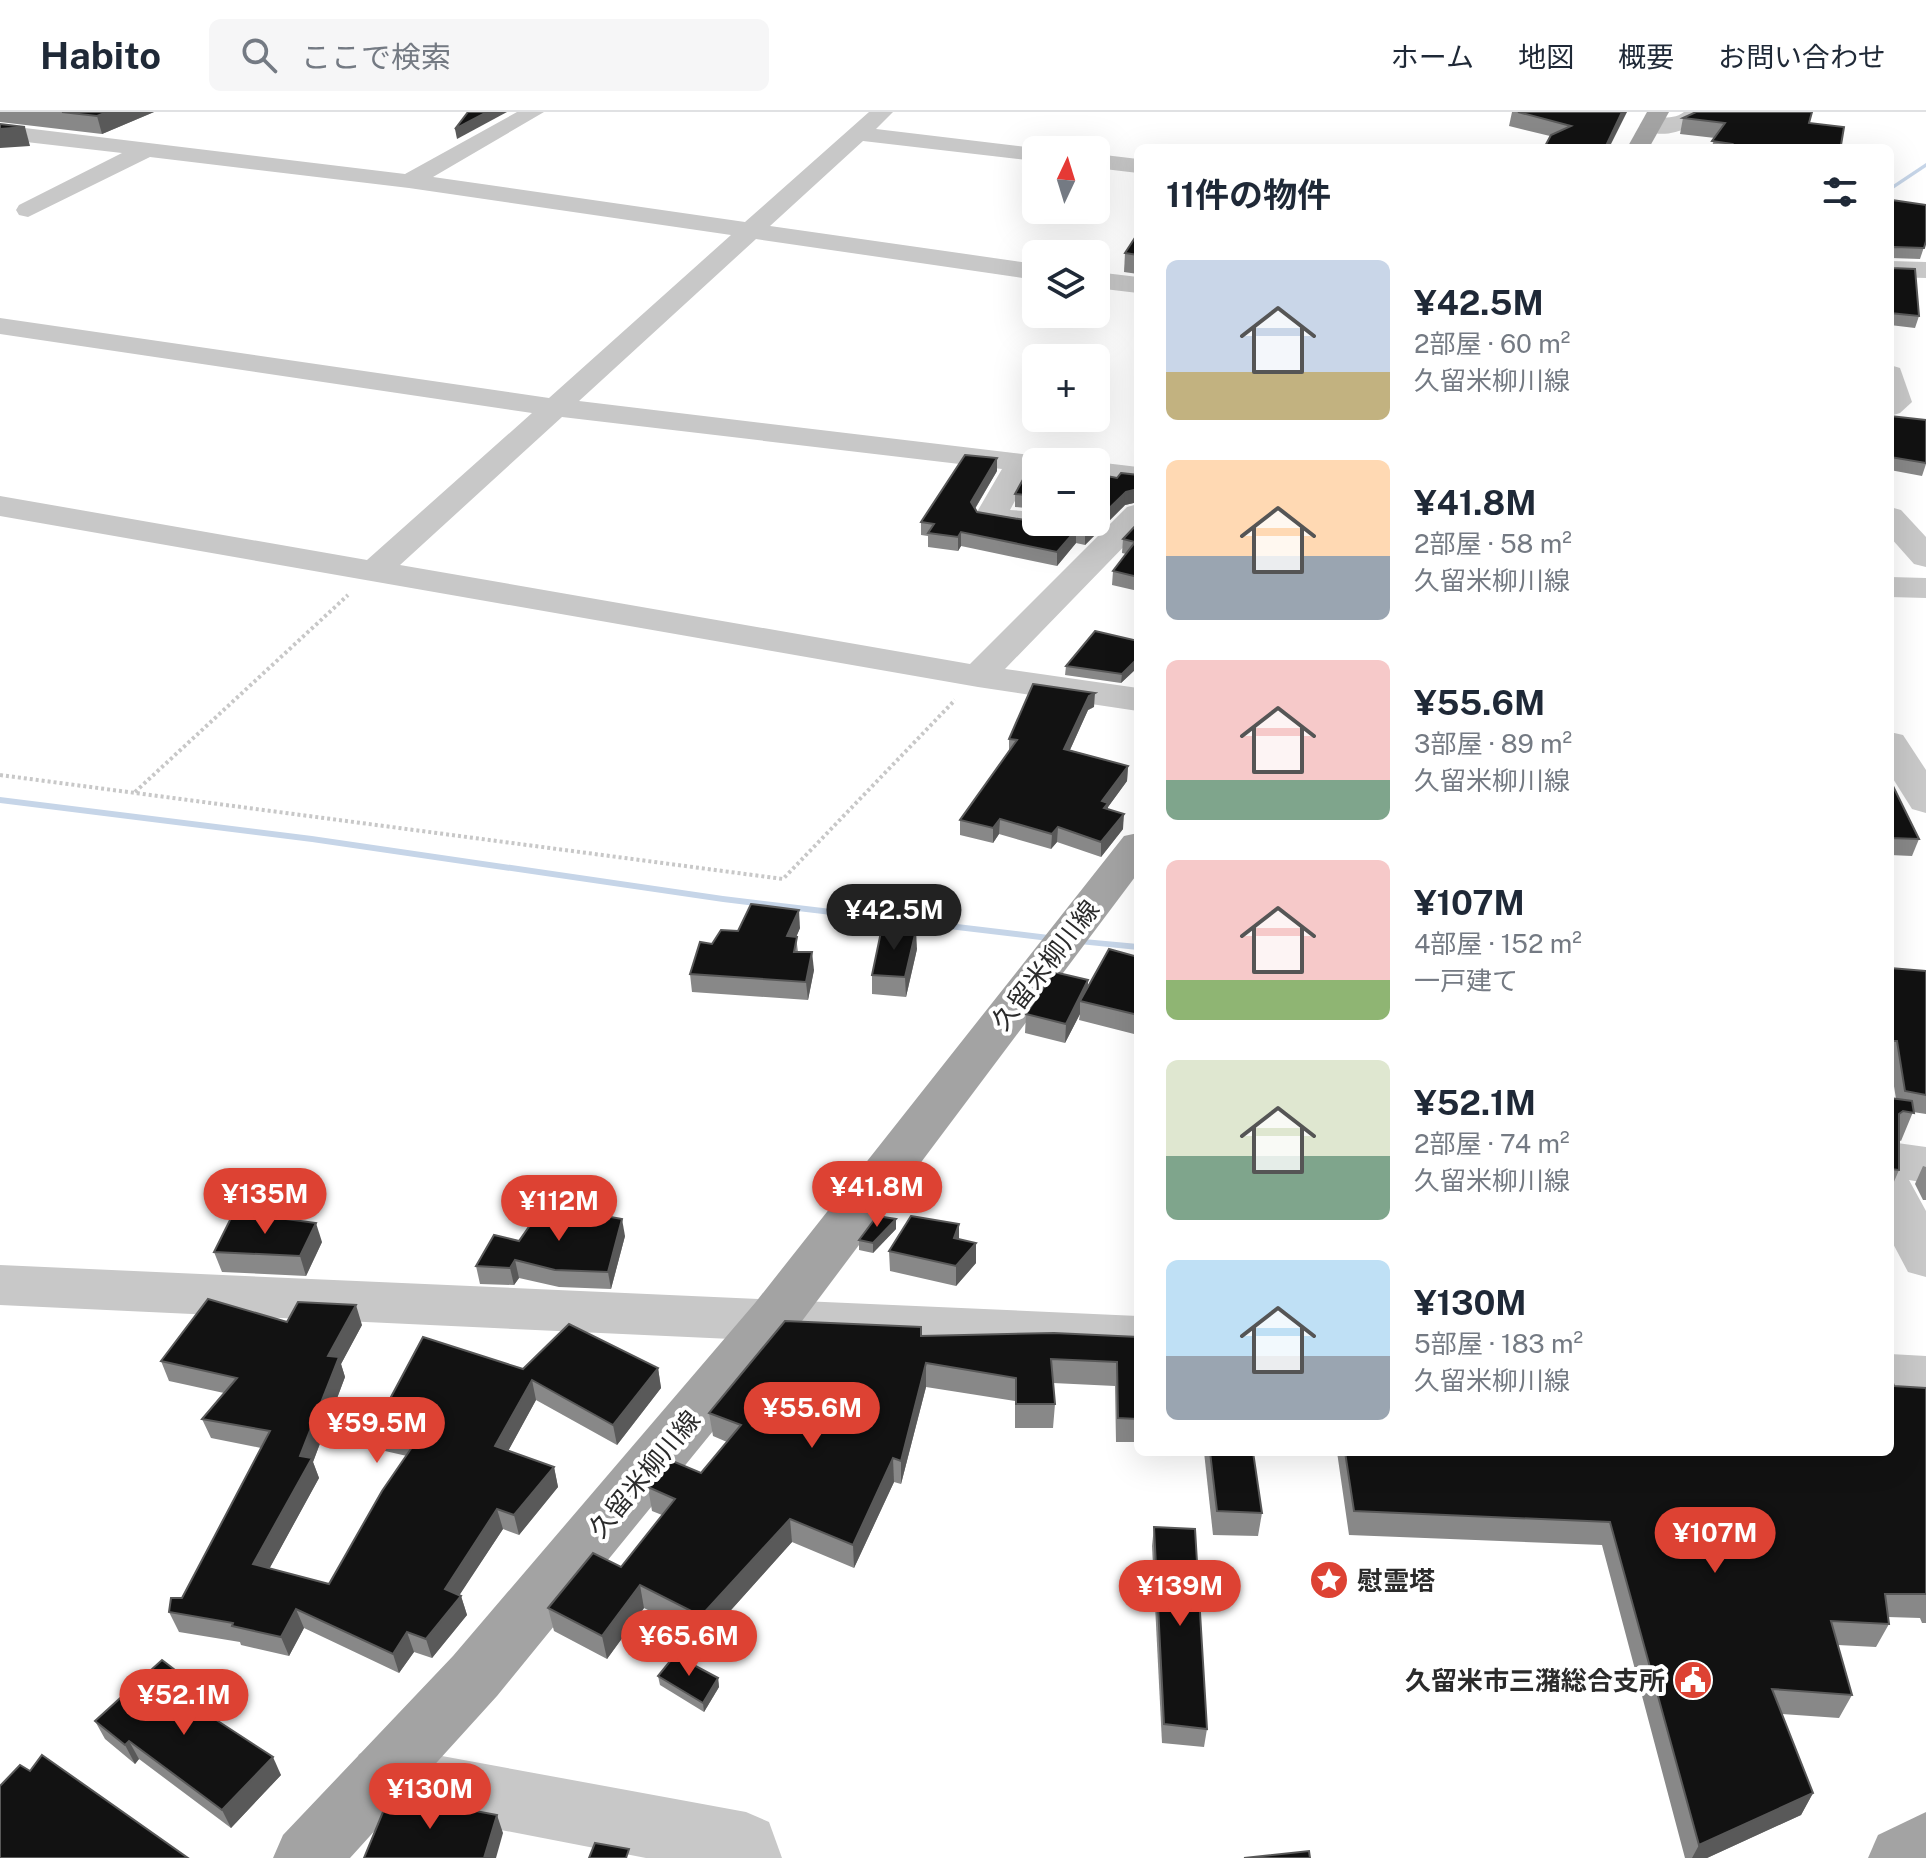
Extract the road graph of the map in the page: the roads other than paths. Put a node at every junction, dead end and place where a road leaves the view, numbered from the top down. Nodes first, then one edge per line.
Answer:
1 (533, 112) edge
2 (882, 112) edge
3 (1698, 112) edge
4 (1654, 119) edge
5 (0, 132) edge
6 (858, 134) junction
7 (1640, 144) edge
8 (144, 151) junction
9 (1022, 152) edge
10 (1110, 163) edge
11 (1134, 166) edge
12 (409, 181) junction
13 (28, 210) dead end
14 (751, 231) junction
15 (1894, 269) edge
16 (1022, 270) edge
17 (1926, 270) edge
18 (1110, 282) edge
19 (1134, 285) edge
20 (0, 326) edge
21 (553, 407) junction
22 (1022, 462) edge
23 (1022, 473) edge
24 (1110, 474) edge
25 (1134, 476) edge
26 (0, 506) edge
27 (1134, 518) edge
28 (1022, 520) edge
29 (1894, 521) edge
30 (1926, 557) edge
31 (374, 571) junction
32 (1894, 587) edge
33 (1926, 588) edge
34 (978, 676) junction
35 (1134, 699) edge
36 (1894, 749) edge
37 (1926, 801) edge
38 (1134, 850) edge
39 (1894, 1161) edge
40 (1926, 1165) edge
41 (1894, 1198) edge
42 (1926, 1258) edge
43 (0, 1285) edge
44 (774, 1318) junction
45 (1134, 1337) edge
46 (1894, 1376) edge
47 (1926, 1378) edge
48 (382, 1776) junction
49 (1926, 1845) edge
50 (306, 1858) edge
51 (749, 1858) edge
52 (1901, 1858) edge

1 - 12 street
2 - 6 street
3 - 4 street
4 - 7 main road
5 - 8 street
6 - 9 street
6 - 14 street
8 - 12 street
8 - 13 street
10 - 11 street
12 - 14 street
14 - 16 street
14 - 21 street
15 - 17 street
18 - 19 street
20 - 21 street
21 - 22 street
21 - 31 street
23 - 28 street
24 - 25 street
26 - 31 street
27 - 34 street
29 - 30 street
31 - 34 street
32 - 33 street
34 - 35 street
36 - 37 street
38 - 44 main road, 久留米柳川線
39 - 40 street
41 - 42 street
43 - 44 street
44 - 45 street
44 - 48 main road, 久留米柳川線
46 - 47 street
48 - 50 main road, 久留米柳川線
48 - 51 street
49 - 52 main road

